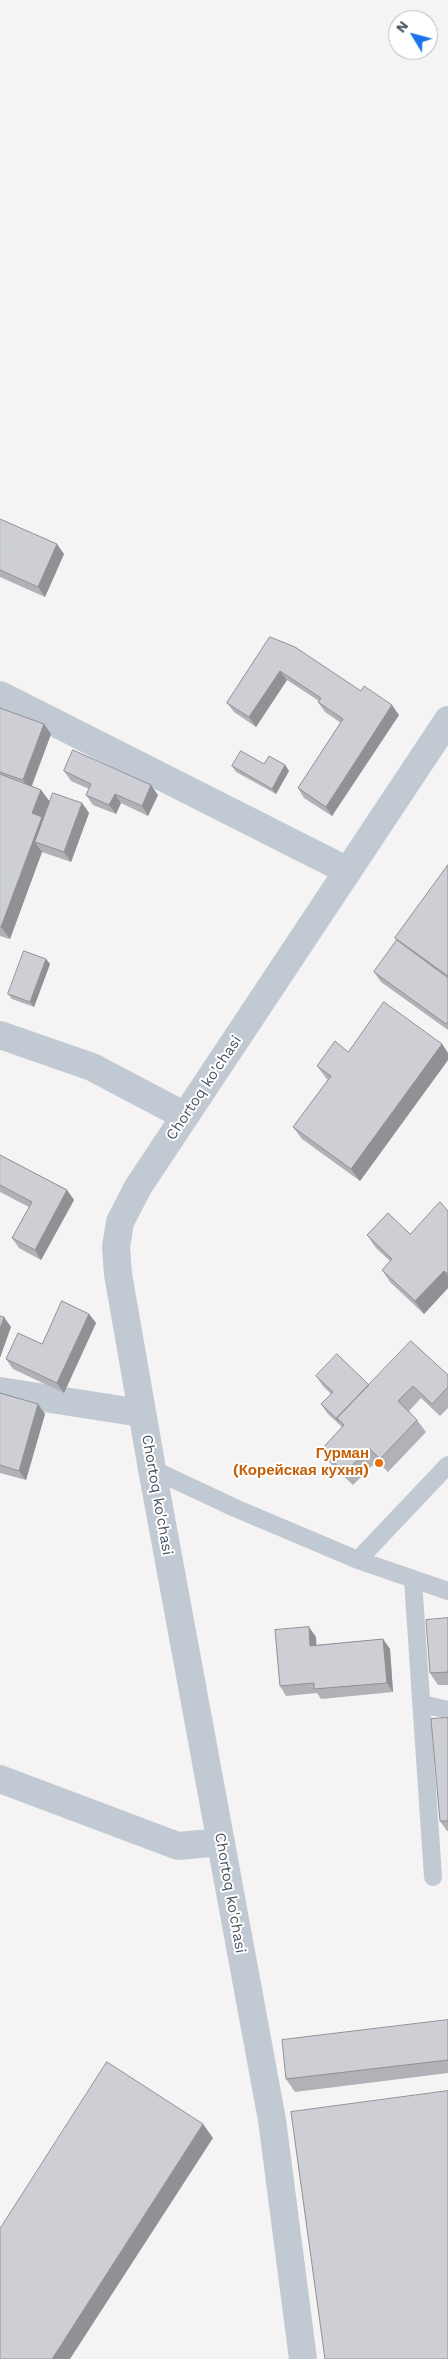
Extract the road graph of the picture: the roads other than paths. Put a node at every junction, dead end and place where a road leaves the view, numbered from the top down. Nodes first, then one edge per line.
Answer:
1 (0, 695) edge
2 (448, 720) edge
3 (348, 871) junction
4 (0, 1035) edge
5 (185, 1116) junction
6 (0, 1391) edge
7 (141, 1413) junction
8 (448, 1465) edge
9 (152, 1469) junction
10 (358, 1560) junction
11 (414, 1580) junction
12 (448, 1591) edge
13 (422, 1704) junction
14 (448, 1710) edge
15 (0, 1779) edge
16 (221, 1842) junction
17 (433, 1877) dead end
18 (303, 2359) edge

1 - 3 street
2 - 3 street, Chortoq ko'chasi
3 - 5 street, Chortoq ko'chasi
4 - 5 street
5 - 7 street, Chortoq ko'chasi
6 - 7 street
7 - 9 street, Chortoq ko'chasi
8 - 10 lane
9 - 10 lane
9 - 16 street, Chortoq ko'chasi
10 - 11 lane
11 - 12 lane
11 - 13 lane
13 - 14 lane
13 - 17 lane
15 - 16 street
16 - 18 street, Chortoq ko'chasi

